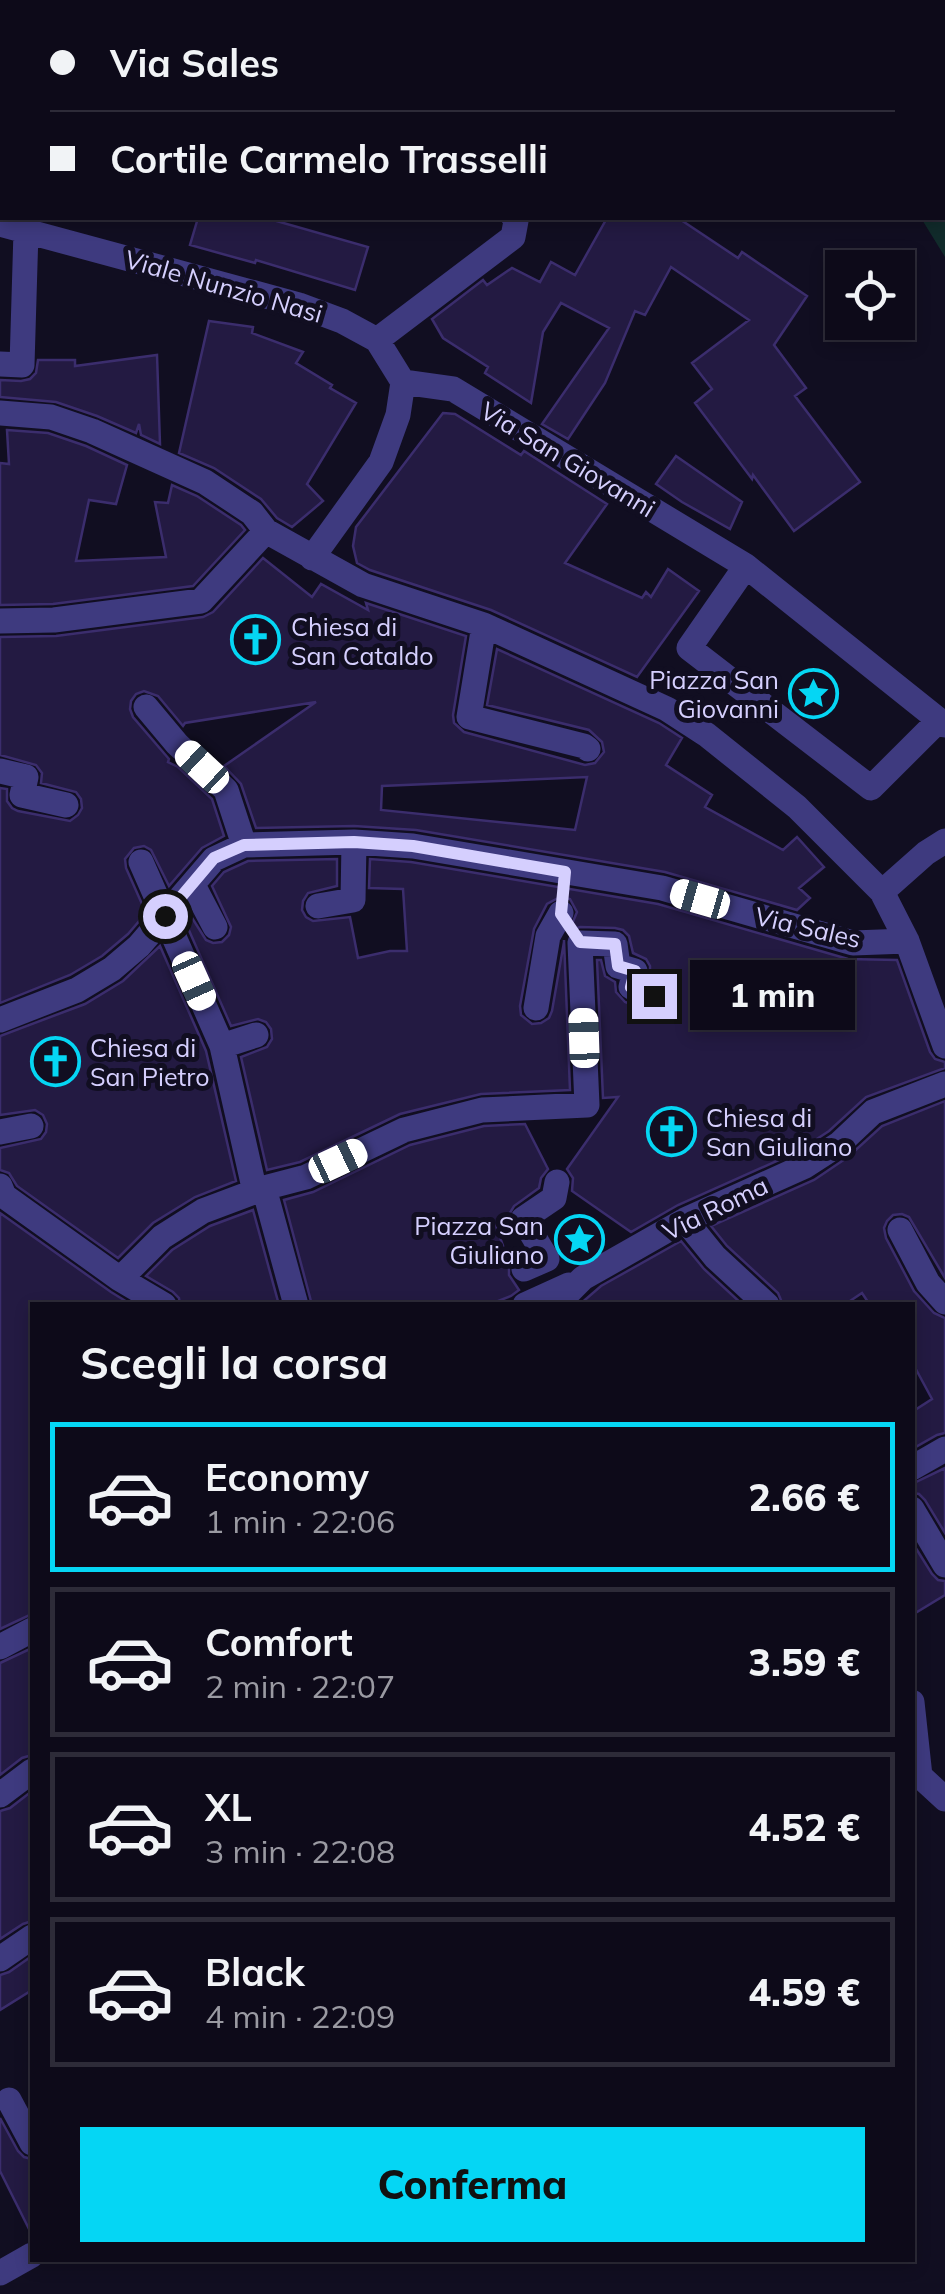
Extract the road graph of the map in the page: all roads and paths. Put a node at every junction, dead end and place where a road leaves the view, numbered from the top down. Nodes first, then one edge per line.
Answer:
1 (515, 220) edge
2 (0, 224) edge
3 (26, 231) junction
4 (377, 340) junction
5 (0, 364) edge
6 (402, 382) junction
7 (0, 412) edge
8 (266, 531) junction
9 (312, 558) junction
10 (736, 560) junction
11 (0, 621) edge
12 (484, 625) junction
13 (146, 707) dead end
14 (942, 723) edge
15 (588, 749) dead end
16 (0, 771) edge
17 (66, 805) dead end
18 (354, 842) junction
19 (945, 842) edge
20 (244, 845) junction
21 (140, 862) dead end
22 (565, 872) junction
23 (193, 885) junction
24 (882, 892) junction
25 (318, 906) dead end
26 (561, 914) junction
27 (165, 916) junction
28 (215, 926) dead end
29 (907, 941) junction
30 (580, 942) junction
31 (654, 996) dead end
32 (536, 1008) dead end
33 (0, 1020) edge
34 (256, 1035) dead end
35 (222, 1046) junction
36 (945, 1046) edge
37 (945, 1084) edge
38 (30, 1126) dead end
39 (0, 1132) edge
40 (557, 1182) dead end
41 (0, 1186) edge
42 (259, 1190) junction
43 (685, 1220) junction
44 (900, 1230) dead end
45 (524, 1269) dead end
46 (583, 1278) junction
47 (120, 1279) junction
48 (159, 1302) edge
49 (295, 1302) edge
50 (531, 1302) edge
51 (559, 1302) edge
52 (763, 1302) edge
53 (945, 1302) edge
54 (945, 1449) edge
55 (915, 1466) edge
56 (915, 1514) edge
57 (945, 1565) edge
58 (30, 1631) edge
59 (0, 1648) edge
60 (30, 1772) edge
61 (916, 1777) edge
62 (0, 1795) edge
63 (945, 1798) edge
64 (30, 1938) edge
65 (0, 1959) edge
66 (13, 2098) edge
67 (30, 2138) edge
68 (30, 2256) edge
69 (0, 2273) edge

1 - 4 street
2 - 3 street, Viale Nunzio Nasi
3 - 4 street, Viale Nunzio Nasi
3 - 5 street
4 - 6 street
6 - 9 street
6 - 10 street, Via San Giovanni
7 - 8 street
8 - 9 street
8 - 11 street
9 - 12 street
10 - 14 street
10 - 14 street
12 - 15 street
12 - 24 street
13 - 20 street
16 - 17 street
18 - 20 street, Via Sales
18 - 22 street, Via Sales
18 - 25 street
19 - 24 street
20 - 23 street
21 - 27 street
22 - 26 street
22 - 29 street, Via Sales
23 - 27 street
23 - 28 street
24 - 29 street
26 - 30 street
26 - 32 street
27 - 33 street
27 - 35 street
29 - 36 street
30 - 31 street
30 - 42 street
34 - 35 street
35 - 42 street
37 - 43 street, Via Roma
38 - 39 street
40 - 45 street
41 - 47 street
42 - 47 street
42 - 49 street
43 - 46 street, Via Roma
43 - 52 street
44 - 53 street
46 - 50 street
46 - 51 street
47 - 48 street
54 - 55 street
56 - 57 street
58 - 59 street
60 - 62 street
61 - 63 street
64 - 65 street
66 - 67 street
68 - 69 street

